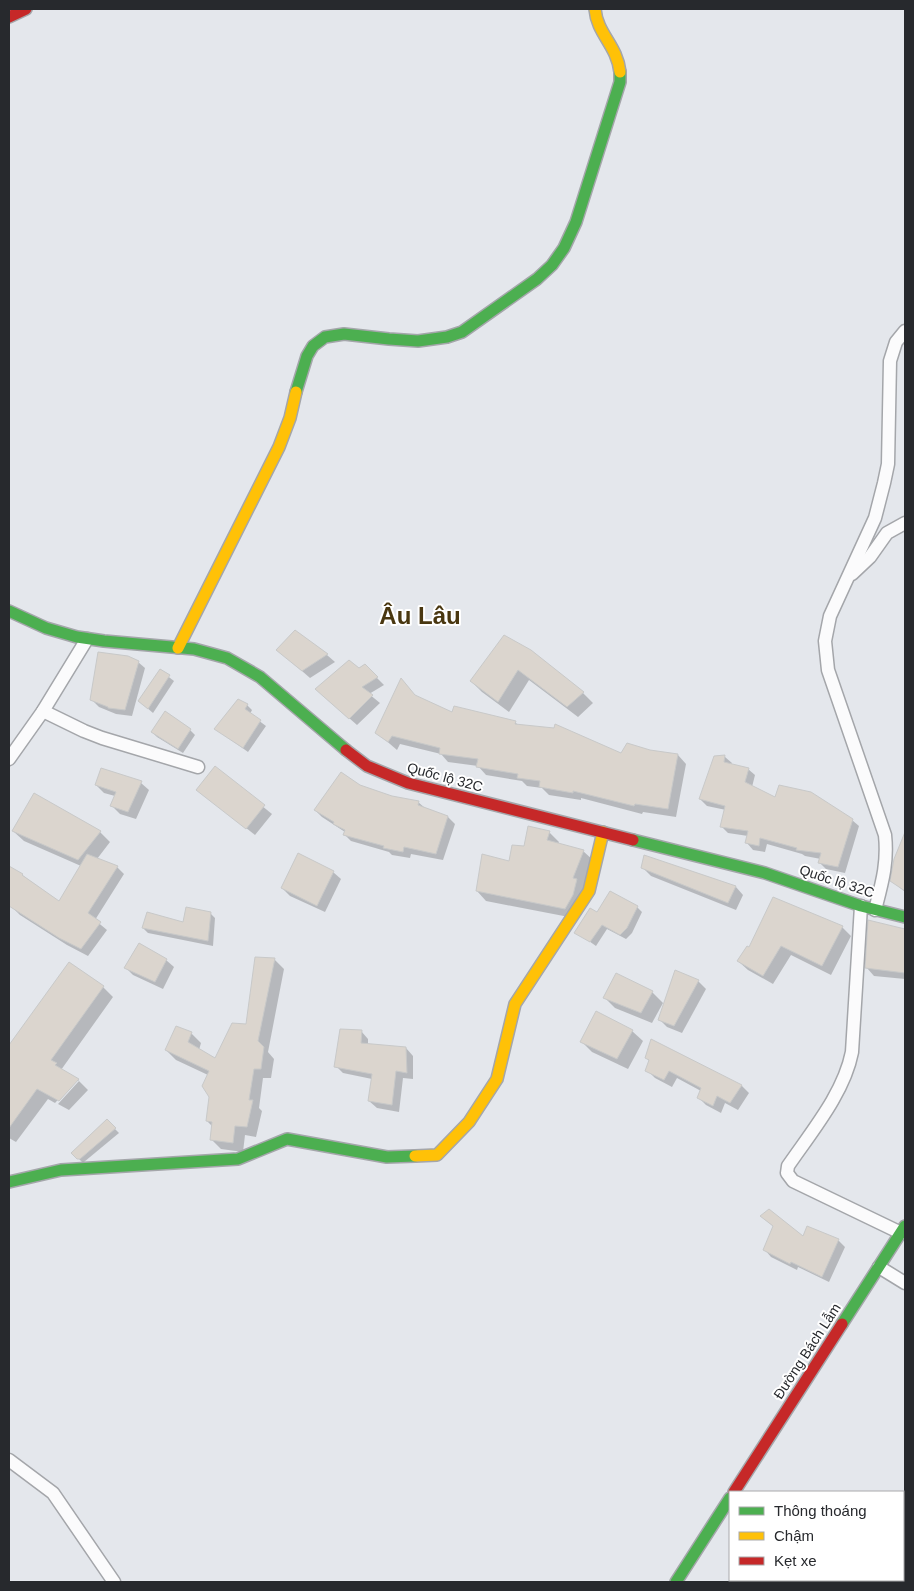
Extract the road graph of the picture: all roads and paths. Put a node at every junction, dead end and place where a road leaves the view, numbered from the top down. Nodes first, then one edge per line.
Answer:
1 (26, 9) edge
2 (595, 9) edge
3 (9, 17) edge
4 (905, 331) edge
5 (905, 522) edge
6 (847, 579) junction
7 (9, 611) edge
8 (87, 639) junction
9 (178, 648) junction
10 (43, 711) junction
11 (9, 759) edge
12 (198, 767) dead end
13 (603, 832) junction
14 (861, 906) junction
15 (875, 910) junction
16 (905, 917) edge
17 (9, 1182) edge
18 (903, 1230) edge
19 (879, 1267) junction
20 (905, 1283) edge
21 (9, 1460) edge
22 (735, 1491) edge
23 (729, 1500) edge
24 (114, 1582) edge
25 (676, 1582) edge

1 - 3 street
2 - 9 street
4 - 6 street
5 - 6 street
6 - 15 street
7 - 8 street, Quốc lộ 32C
8 - 9 street, Quốc lộ 32C
8 - 10 street
9 - 13 street, Quốc lộ 32C
10 - 11 street
10 - 12 street
13 - 14 street, Quốc lộ 32C
13 - 17 street
14 - 15 street, Quốc lộ 32C
14 - 18 street
15 - 16 street, Quốc lộ 32C
18 - 19 street, Đường Bách Lẫm
19 - 20 street
19 - 22 street, Đường Bách Lẫm
21 - 24 street
23 - 25 street

